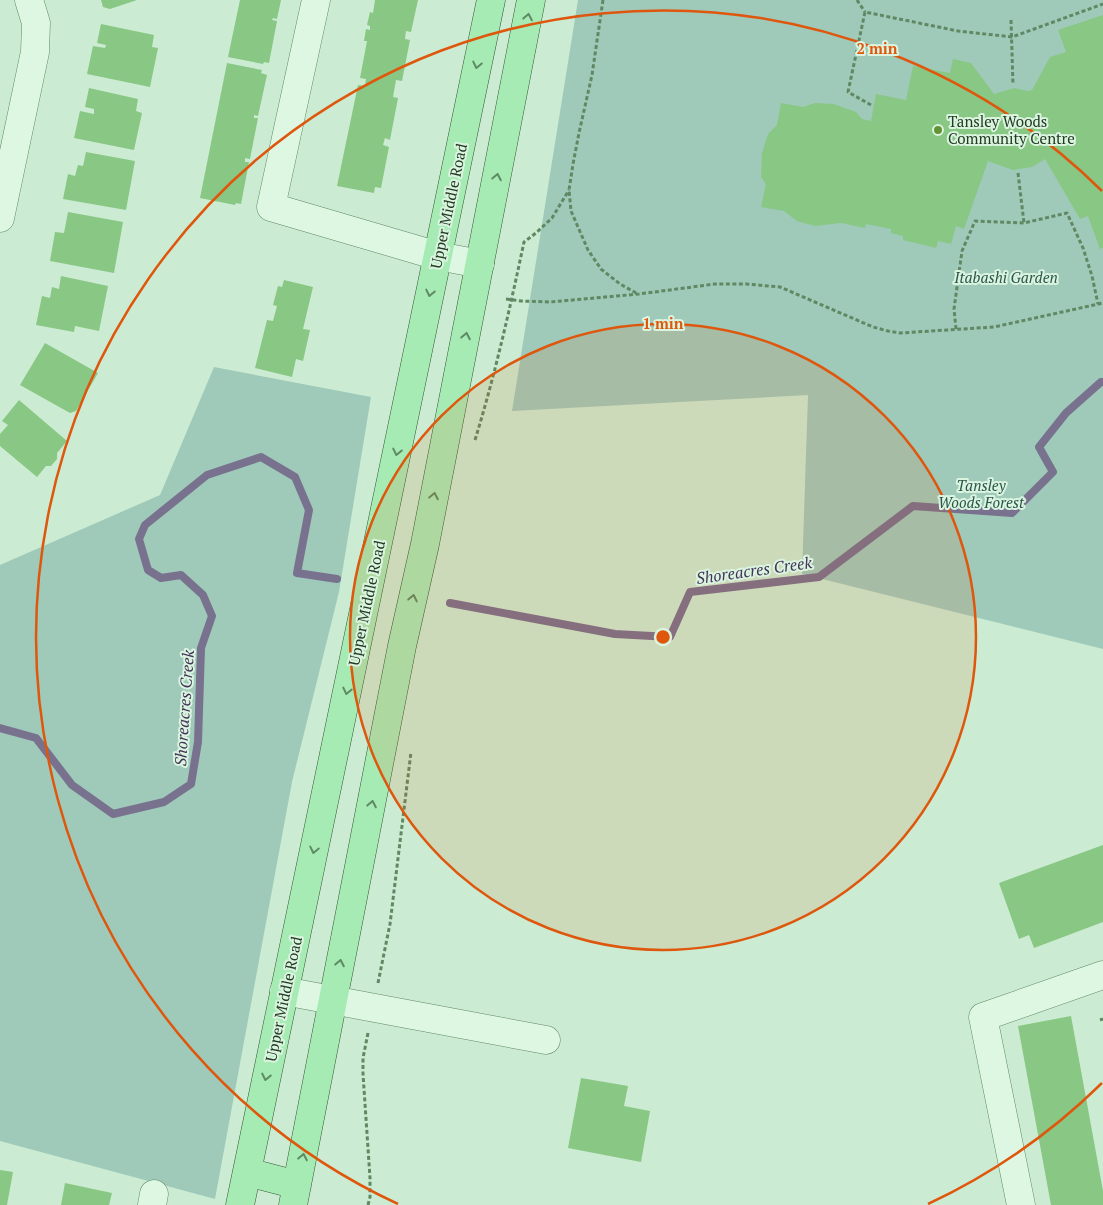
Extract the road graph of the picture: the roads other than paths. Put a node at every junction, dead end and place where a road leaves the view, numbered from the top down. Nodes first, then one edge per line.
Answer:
1 (30, 0) edge
2 (316, 0) edge
3 (491, 0) edge
4 (531, 0) edge
5 (0, 218) edge
6 (438, 256) junction
7 (480, 264) junction
8 (1103, 975) edge
9 (284, 991) junction
10 (333, 1001) junction
11 (546, 1040) dead end
12 (247, 1172) junction
13 (296, 1195) edge
14 (240, 1205) edge
15 (1021, 1205) edge

1 - 5 street
2 - 6 street
3 -> 6 main road, Upper Middle Road
7 -> 4 main road
6 - 7 street
6 -> 9 main road, Upper Middle Road
10 -> 7 main road
8 - 15 street
9 - 10 street
9 -> 12 main road, Upper Middle Road
10 - 11 street
13 -> 10 main road
12 - 13 main road
12 - 14 main road, Upper Middle Road

